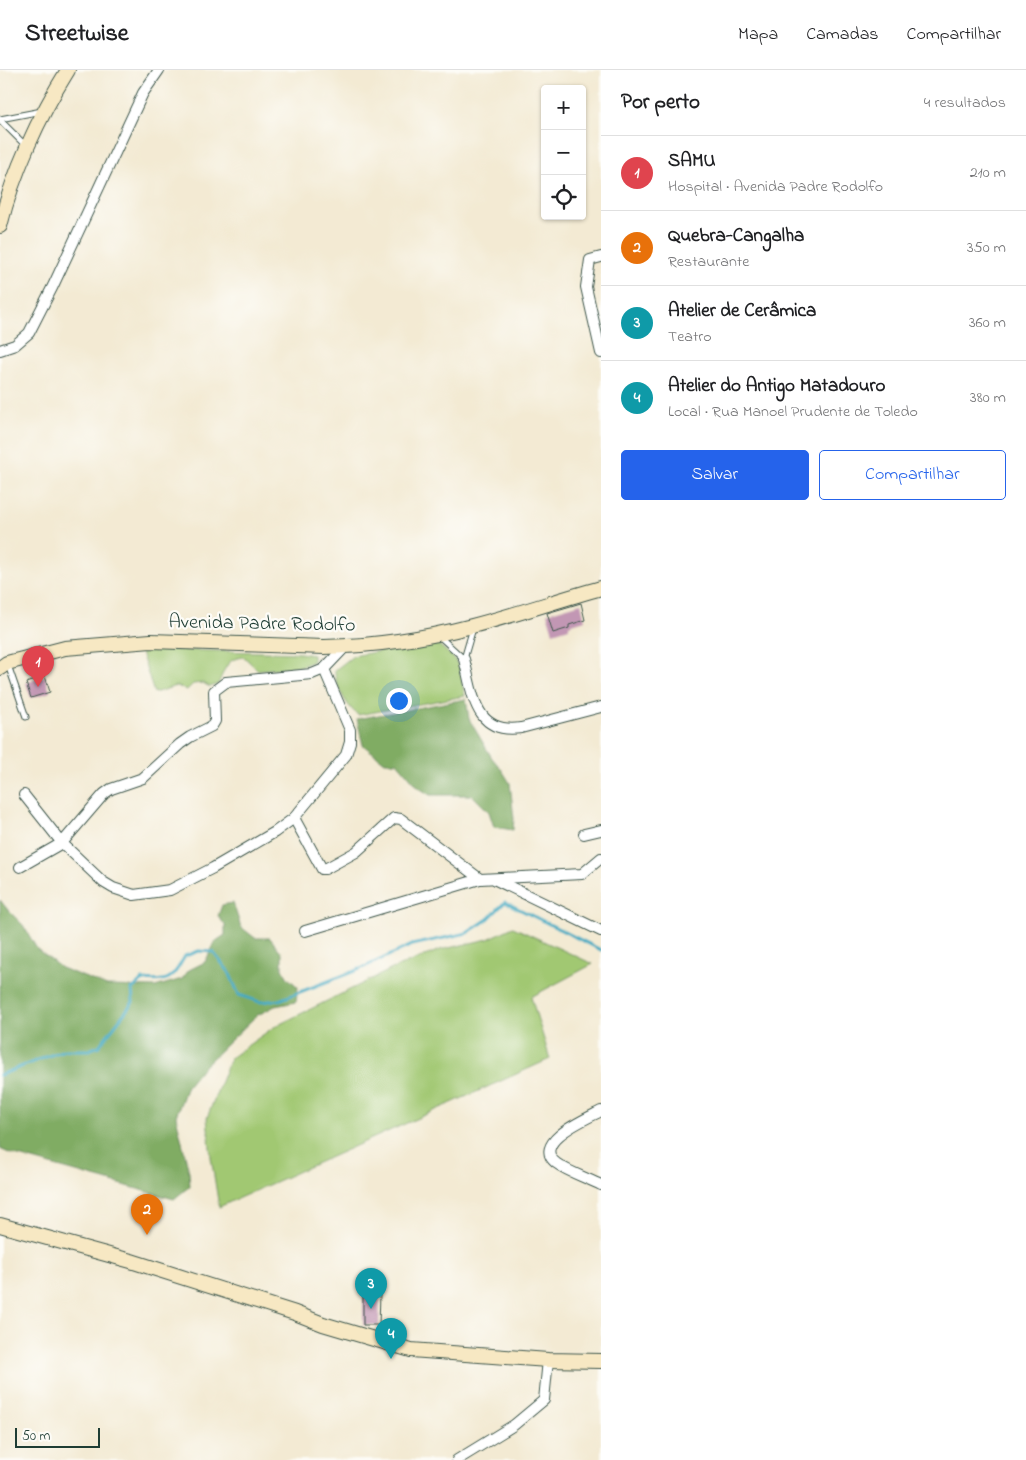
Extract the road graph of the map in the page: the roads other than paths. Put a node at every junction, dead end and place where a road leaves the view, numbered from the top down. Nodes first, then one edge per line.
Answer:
1 (68, 70) edge
2 (159, 70) edge
3 (44, 111) junction
4 (0, 120) edge
5 (28, 148) junction
6 (0, 226) edge
7 (601, 257) edge
8 (0, 350) edge
9 (601, 353) edge
10 (601, 588) edge
11 (473, 626) junction
12 (437, 634) junction
13 (345, 647) junction
14 (464, 659) junction
15 (2, 663) edge
16 (324, 669) junction
17 (601, 707) edge
18 (26, 717) dead end
19 (24, 795) dead end
20 (294, 818) junction
21 (601, 830) edge
22 (584, 834) dead end
23 (62, 844) junction
24 (601, 858) edge
25 (20, 868) dead end
26 (480, 879) junction
27 (494, 879) junction
28 (305, 931) dead end
29 (601, 931) edge
30 (601, 1111) edge
31 (601, 1185) edge
32 (0, 1225) edge
33 (548, 1360) junction
34 (601, 1361) edge
35 (457, 1460) edge

1 - 3 street
2 - 8 street
3 - 4 lane
3 - 5 street
4 - 5 lane
5 - 6 street
7 - 9 street
10 - 11 street, Avenida Padre Rodolfo
11 - 12 street, Avenida Padre Rodolfo
11 - 14 lane
12 - 13 street, Avenida Padre Rodolfo
12 - 14 lane
13 - 15 street, Avenida Padre Rodolfo
13 - 16 street
14 - 17 street
15 - 18 lane
16 - 20 street
16 - 23 street
19 - 23 street
20 - 23 street
20 - 26 street
21 - 22 street
23 - 25 street
24 - 27 street
26 - 27 street
26 - 28 street
27 - 29 street
30 - 31 street
32 - 33 street
33 - 34 street
33 - 35 street

